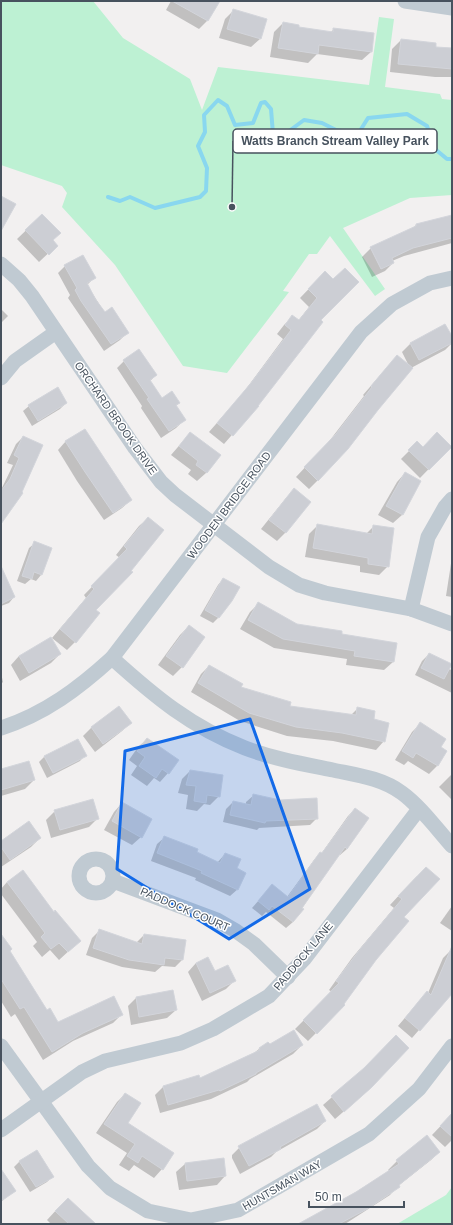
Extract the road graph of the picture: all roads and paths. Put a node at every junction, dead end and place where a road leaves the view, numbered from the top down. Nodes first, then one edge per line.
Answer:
1 (405, 1) edge
2 (452, 8) edge
3 (1, 264) edge
4 (452, 278) edge
5 (56, 332) junction
6 (1, 378) edge
7 (452, 499) edge
8 (213, 525) junction
9 (412, 609) junction
10 (452, 624) edge
11 (112, 658) junction
12 (1, 728) edge
13 (419, 809) junction
14 (452, 846) edge
15 (113, 881) dead end
16 (288, 977) junction
17 (1, 1046) edge
18 (452, 1046) edge
19 (41, 1101) junction
20 (1, 1130) edge

1 - 2 street
3 - 5 street, ORCHARD BROOK DRIVE
4 - 8 street, WOODEN BRIDGE ROAD
5 - 6 street
5 - 8 street, ORCHARD BROOK DRIVE
7 - 9 street
8 - 9 street, ORCHARD BROOK DRIVE
8 - 11 street, WOODEN BRIDGE ROAD
9 - 10 street, ORCHARD BROOK DRIVE
11 - 12 street, WOODEN BRIDGE ROAD
11 - 13 street
13 - 14 street
13 - 16 street, PADDOCK LANE
15 - 16 street, PADDOCK COURT
16 - 19 street, PADDOCK LANE
17 - 19 street, HUNTSMAN WAY
18 - 19 street, HUNTSMAN WAY
19 - 20 street, PADDOCK LANE

